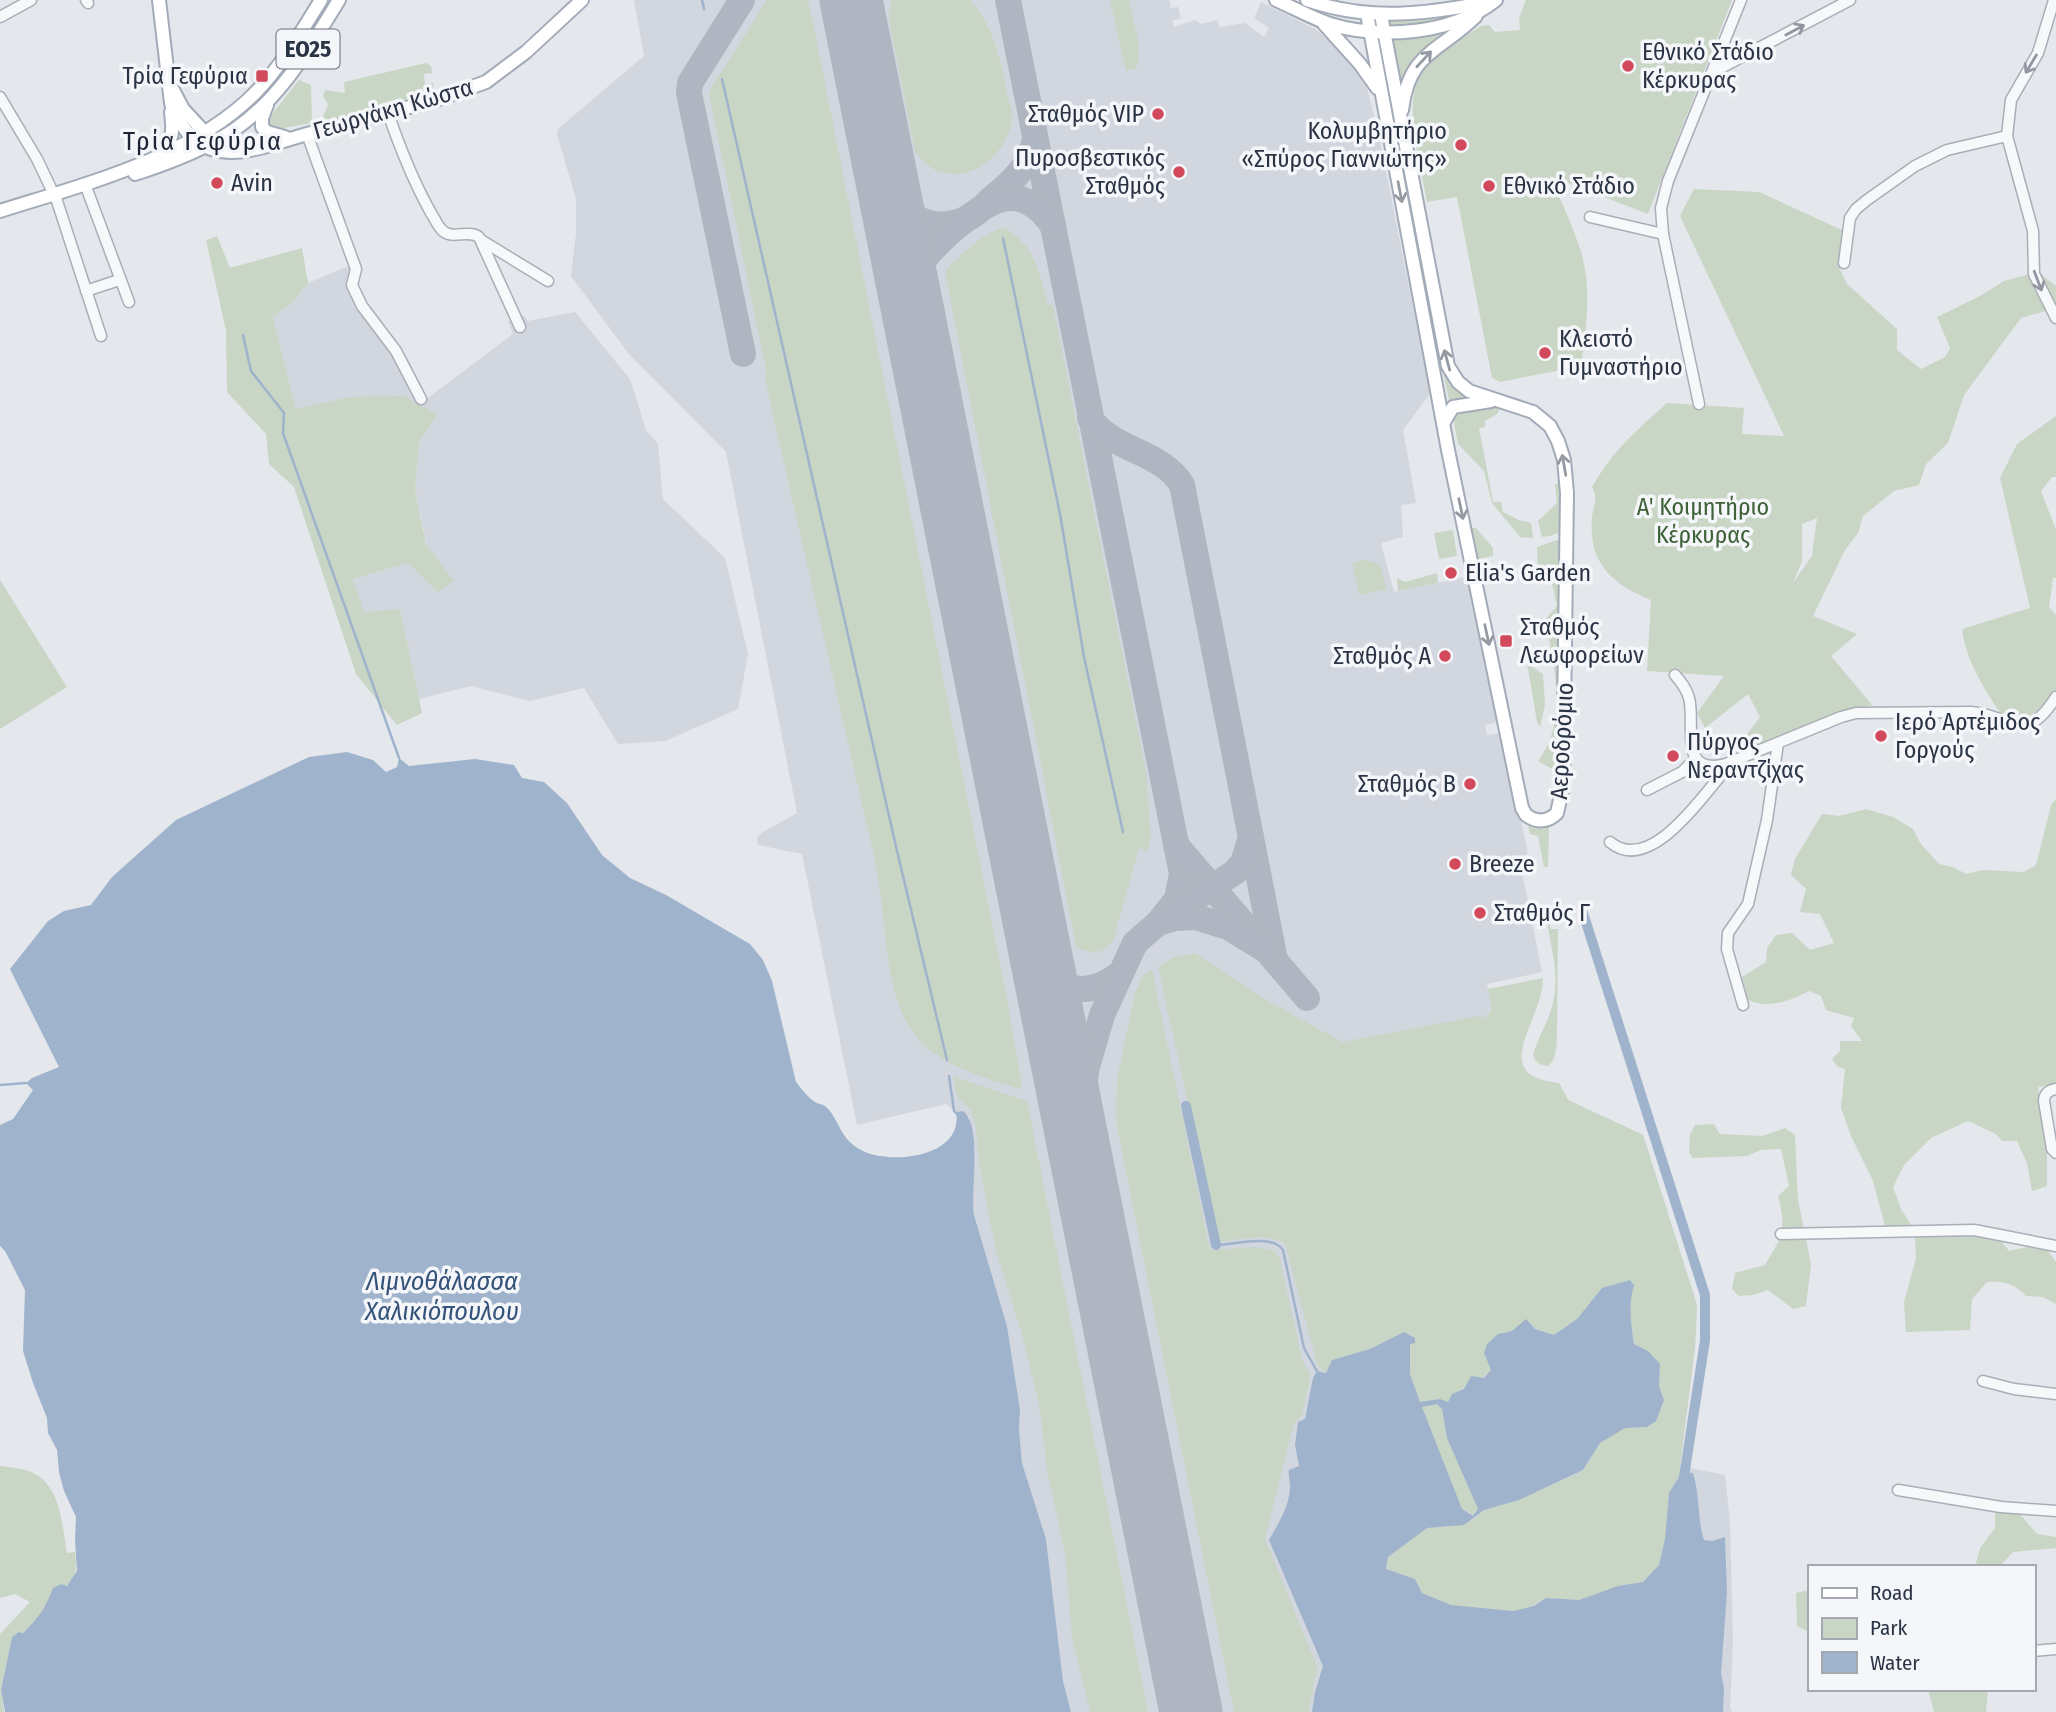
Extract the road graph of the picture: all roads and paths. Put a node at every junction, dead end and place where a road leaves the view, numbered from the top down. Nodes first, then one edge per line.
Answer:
1 (31, 0) edge
2 (159, 0) edge
3 (321, 0) edge
4 (339, 0) edge
5 (582, 0) edge
6 (1276, 0) edge
7 (1307, 0) edge
8 (1496, 0) edge
9 (1741, 0) edge
10 (1850, 0) edge
11 (2054, 0) edge
12 (1481, 11) junction
13 (1374, 15) junction
14 (0, 17) edge
15 (1321, 21) junction
16 (1370, 32) junction
17 (1384, 32) junction
18 (1713, 72) junction
19 (170, 83) junction
20 (273, 95) junction
21 (0, 97) edge
22 (1383, 101) junction
23 (171, 103) junction
24 (388, 113) junction
25 (1401, 121) junction
26 (202, 134) junction
27 (303, 135) junction
28 (285, 136) junction
29 (2007, 136) junction
30 (216, 140) junction
31 (155, 158) junction
32 (86, 184) junction
33 (54, 194) junction
34 (0, 211) edge
35 (1590, 216) dead end
36 (1663, 234) junction
37 (481, 240) junction
38 (1420, 260) junction
39 (1844, 263) dead end
40 (119, 280) junction
41 (548, 281) dead end
42 (86, 291) junction
43 (129, 302) dead end
44 (2056, 318) edge
45 (520, 327) dead end
46 (101, 336) dead end
47 (421, 398) dead end
48 (1497, 400) junction
49 (1699, 404) dead end
50 (1444, 422) junction
51 (1675, 675) dead end
52 (2056, 697) edge
53 (1778, 743) junction
54 (1696, 758) junction
55 (1726, 764) junction
56 (1647, 790) dead end
57 (1610, 842) dead end
58 (1743, 1005) dead end
59 (2056, 1089) edge
60 (2056, 1153) edge
61 (1781, 1234) dead end
62 (2056, 1246) edge
63 (1983, 1381) dead end
64 (2056, 1394) edge
65 (1898, 1490) dead end
66 (2056, 1511) edge
67 (2056, 1649) edge
68 (2035, 1651) edge

1 - 14 street
2 - 19 main road
3 - 26 main road, ΕΟ25
4 - 20 main road, ΕΟ25
5 - 24 main road, Γεωργάκη Κώστα
6 - 15 main road
7 - 13 main road
8 - 12 main road
8 - 13 main road
9 - 18 street
18 -> 10 street
11 -> 29 street
12 - 17 main road
25 -> 12 main road
13 - 16 main road, Αεροδρόμιο
13 - 17 main road, Αεροδρόμιο
15 - 16 main road
15 - 22 main road
16 - 17 main road
16 - 22 main road, Αεροδρόμιο
17 - 25 main road, Αεροδρόμιο
18 - 36 street
19 - 23 main road
19 - 26 main road
20 - 28 main road
20 - 30 main road, ΕΟ25
21 - 33 street
22 -> 38 main road, Αεροδρόμιο
23 - 26 main road
23 - 31 main road
24 - 27 main road, Γεωργάκη Κώστα
24 - 37 street
25 - 38 main road, Αεροδρόμιο
26 - 27 main road, Γεωργάκη Κώστα
26 - 30 main road
26 - 31 main road, ΕΟ25
26 - 32 main road, ΕΟ25
27 - 28 main road, Γεωργάκη Κώστα
27 - 47 street
28 - 30 main road, Γεωργάκη Κώστα
29 - 39 street
29 -> 44 street
31 - 32 main road, ΕΟ25
32 - 33 main road, ΕΟ25
32 - 40 street
33 - 34 main road, ΕΟ25
33 - 42 street
35 - 36 street
36 - 49 street
37 - 41 street
37 - 45 street
48 -> 38 main road, Αεροδρόμιο
38 - 50 main road, Αεροδρόμιο
40 - 42 street
40 - 43 street
42 - 46 street
48 - 50 main road
50 -> 48 main road, Αεροδρόμιο
51 - 54 street
52 - 53 street
53 - 55 street
53 - 58 street
54 - 55 street
54 - 56 street
55 - 57 street
59 - 60 street
61 - 62 street
63 - 64 street
65 - 66 street
67 - 68 street

